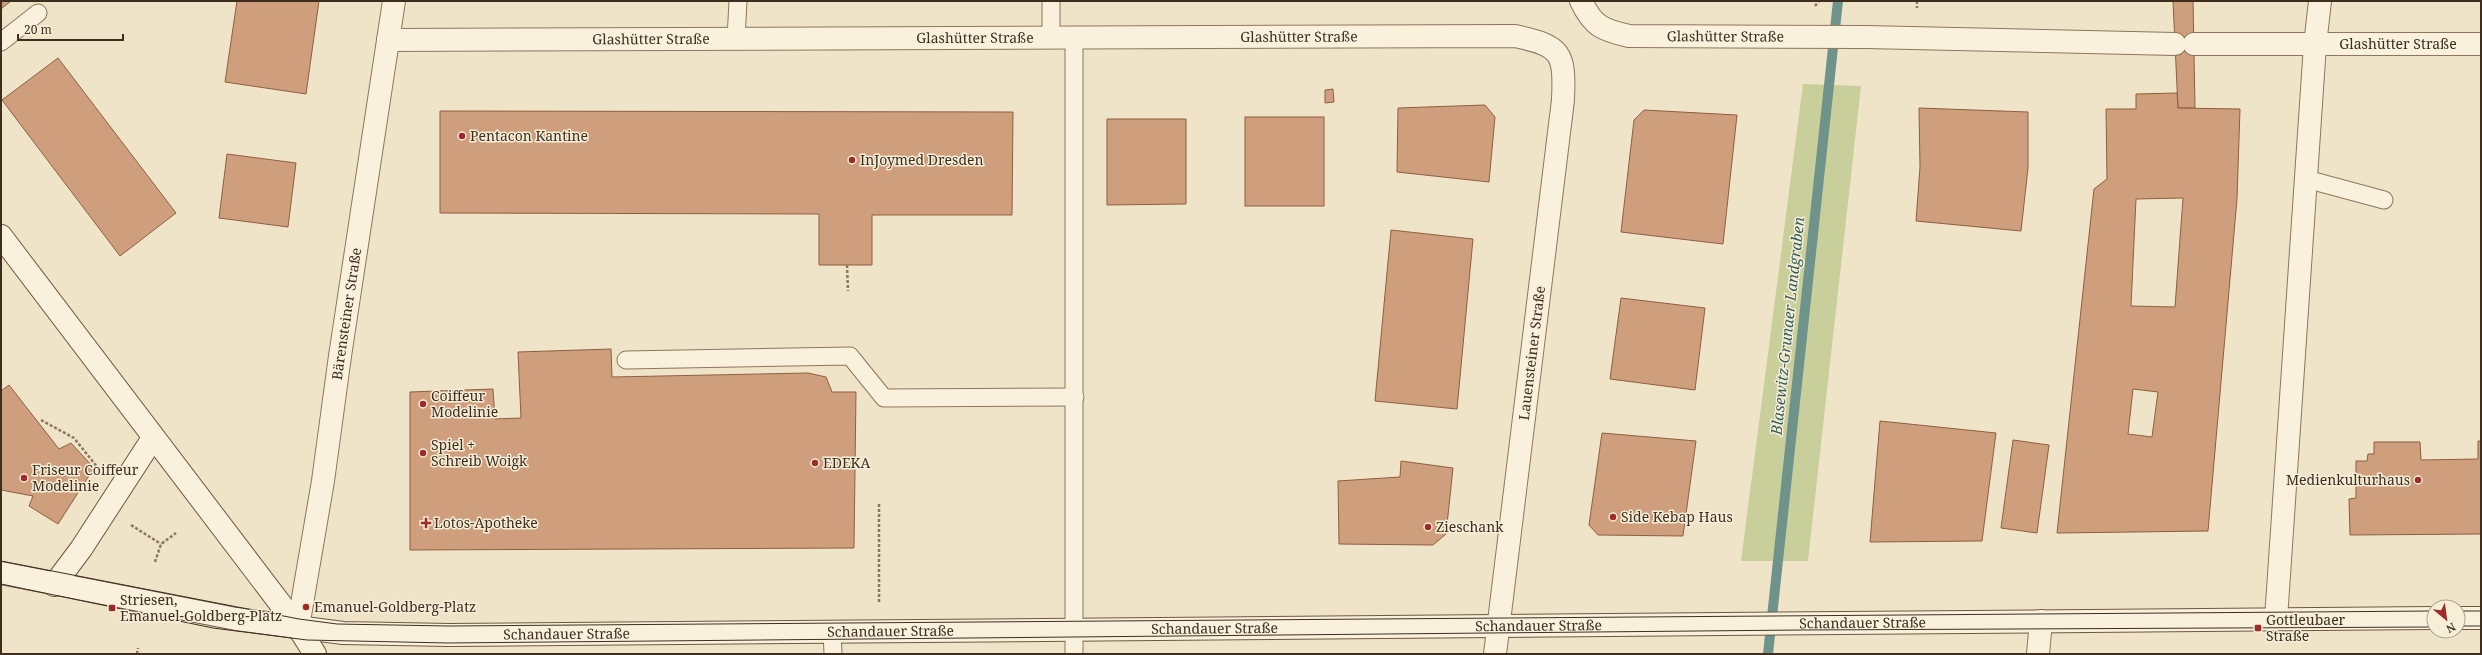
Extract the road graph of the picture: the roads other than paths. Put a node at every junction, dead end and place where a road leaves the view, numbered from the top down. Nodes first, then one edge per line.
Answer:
1 (394, 1) edge
2 (738, 1) edge
3 (1051, 1) edge
4 (2320, 1) edge
5 (1585, 10) edge
6 (38, 13) dead end
7 (1074, 37) junction
8 (1051, 38) junction
9 (736, 39) junction
10 (388, 40) junction
11 (1, 42) edge
12 (2481, 44) edge
13 (2315, 46) junction
14 (1557, 53) joint
15 (2306, 179) junction
16 (2384, 200) dead end
17 (1, 236) edge
18 (626, 360) dead end
19 (1075, 397) junction
20 (153, 438) junction
21 (1, 573) edge
22 (54, 585) junction
23 (2426, 618) edge
24 (2466, 618) edge
25 (2481, 618) edge
26 (2276, 619) junction
27 (2040, 621) junction
28 (1498, 626) junction
29 (298, 627) junction
30 (1075, 629) junction
31 (832, 631) junction
32 (315, 654) edge
33 (833, 654) edge
34 (1074, 654) edge
35 (1496, 654) edge
36 (2038, 654) edge

1 - 10 street, Bärensteiner Straße
2 - 9 lane
3 - 8 lane
4 - 13 street
5 - 13 street, Glashütter Straße
6 - 11 lane
7 - 8 street, Glashütter Straße
7 - 14 street, Glashütter Straße
7 - 19 lane
8 - 9 street, Glashütter Straße
9 - 10 street, Glashütter Straße
10 - 29 street, Bärensteiner Straße
12 - 13 street, Glashütter Straße
13 - 15 street
14 - 28 street, Lauensteiner Straße
15 - 16 lane
15 - 26 street
17 - 20 street
18 - 19 lane
19 - 30 lane
20 - 22 street
20 - 29 street
21 - 22 street, Schandauer Straße
22 - 29 street, Schandauer Straße
23 - 26 street, Schandauer Straße
24 - 25 street
26 - 27 street, Schandauer Straße
27 - 28 street, Schandauer Straße
27 - 36 street
28 - 30 street, Schandauer Straße
28 - 35 street, Lauensteiner Straße
29 - 31 street, Schandauer Straße
29 - 32 street
30 - 31 street, Schandauer Straße
30 - 34 lane
31 - 33 lane

